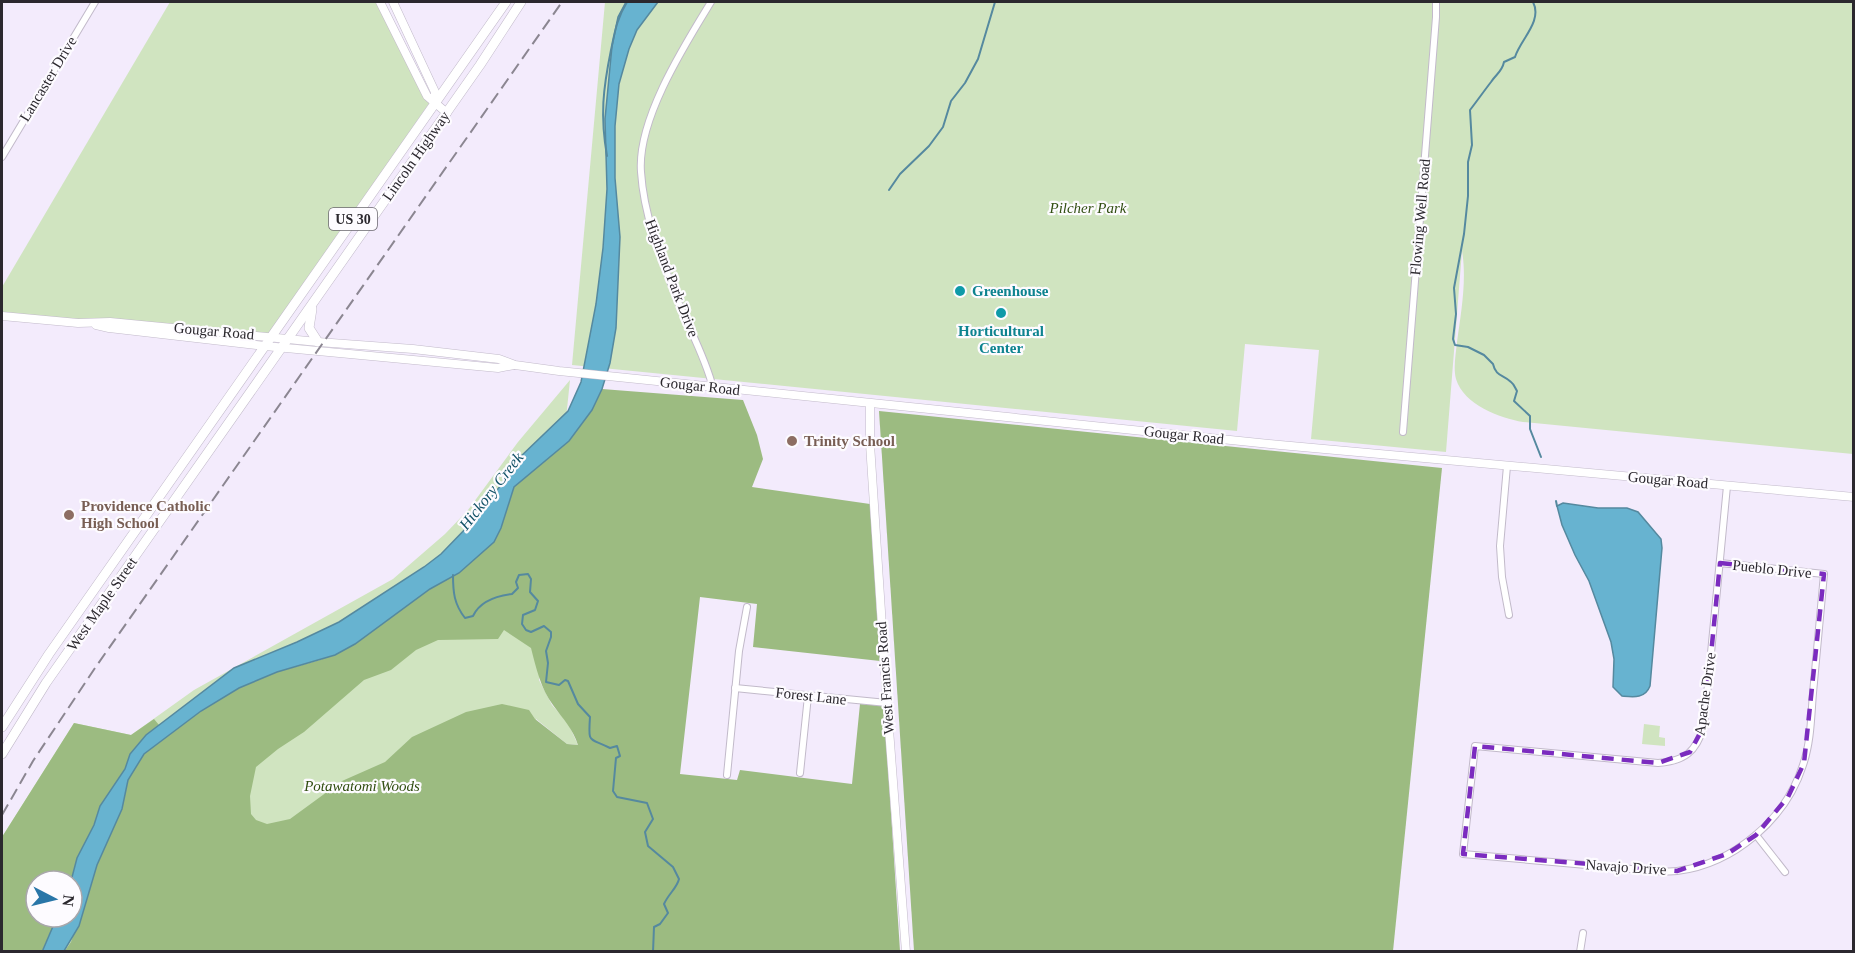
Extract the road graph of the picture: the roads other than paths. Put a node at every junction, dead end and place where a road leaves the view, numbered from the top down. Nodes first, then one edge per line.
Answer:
1 (95, 2) edge
2 (380, 2) edge
3 (393, 2) edge
4 (506, 2) edge
5 (521, 2) edge
6 (711, 2) edge
7 (1436, 2) edge
8 (435, 103) junction
9 (447, 113) junction
10 (2, 157) edge
11 (314, 303) junction
12 (2, 316) edge
13 (90, 323) junction
14 (272, 336) junction
15 (289, 339) junction
16 (318, 342) junction
17 (265, 346) junction
18 (282, 348) junction
19 (515, 365) junction
20 (713, 388) junction
21 (870, 404) junction
22 (1403, 432) dead end
23 (1506, 466) junction
24 (1727, 486) junction
25 (1854, 497) edge
26 (1720, 563) junction
27 (1824, 574) joint
28 (747, 607) dead end
29 (1509, 615) dead end
30 (735, 688) junction
31 (808, 696) junction
32 (886, 703) junction
33 (2, 727) edge
34 (2, 754) edge
35 (800, 772) dead end
36 (727, 775) dead end
37 (1756, 835) junction
38 (1463, 854) joint
39 (1785, 872) dead end
40 (1583, 933) dead end
41 (906, 951) edge
42 (1580, 951) edge

1 - 10 street, Lancaster Drive
2 - 8 street
3 - 8 street
4 - 8 main road, Lincoln Highway / US 30
5 - 9 main road, Lincoln Highway / US 30
6 - 20 street, Highland Park Drive
7 - 22 street, Flowing Well Road
8 - 9 street
8 - 14 main road, Lincoln Highway / US 30
9 - 11 main road, Lincoln Highway / US 30
11 - 15 main road, Lincoln Highway / US 30
11 - 16 main road
12 - 13 street, Gougar Road
13 - 14 street, Gougar Road
13 - 17 street, Gougar Road
14 - 15 street, Gougar Road
14 - 17 main road, West Maple Street / US 30
15 - 16 street, Gougar Road
15 - 18 main road, West Maple Street / US 30
16 - 19 street, Gougar Road
17 - 18 street, Gougar Road
17 - 33 main road, West Maple Street / US 30
18 - 19 street, Gougar Road
18 - 34 main road, West Maple Street / US 30
19 - 20 street, Gougar Road
20 - 21 street, Gougar Road
21 - 23 street, Gougar Road
21 - 32 street, West Francis Road
23 - 24 street, Gougar Road
23 - 29 street
24 - 25 street, Gougar Road
24 - 26 street, Apache Drive
26 - 27 street, Pueblo Drive
26 - 38 street, Apache Drive
27 - 37 street, Navajo Drive
28 - 30 street
30 - 31 street, Forest Lane
30 - 36 street
31 - 32 street, Forest Lane
31 - 35 street
32 - 41 street, West Francis Road
37 - 38 street, Navajo Drive
37 - 39 street
40 - 42 street

